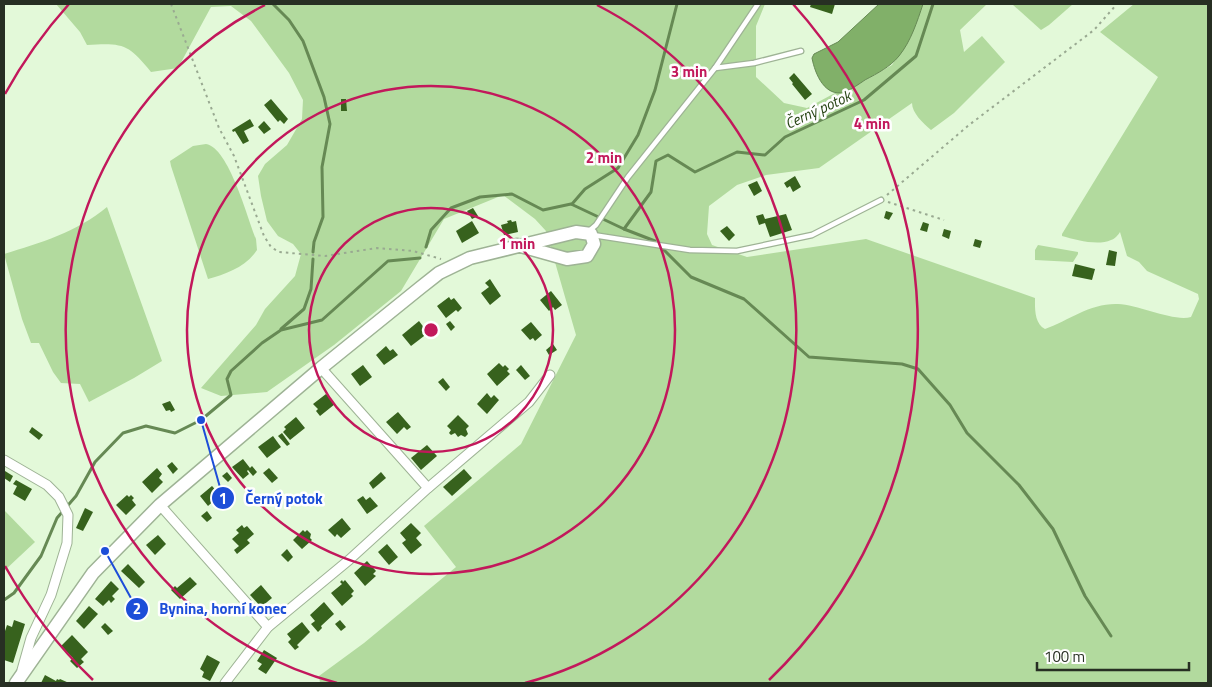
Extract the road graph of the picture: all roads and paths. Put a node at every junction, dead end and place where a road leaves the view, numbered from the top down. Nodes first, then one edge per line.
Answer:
1 (171, 4) edge
2 (758, 4) edge
3 (1117, 4) edge
4 (802, 51) dead end
5 (715, 68) junction
6 (880, 200) junction
7 (944, 220) dead end
8 (588, 234) junction
9 (517, 245) junction
10 (428, 254) dead end
11 (322, 368) junction
12 (550, 375) dead end
13 (4, 460) edge
14 (428, 488) junction
15 (160, 505) junction
16 (268, 627) junction
17 (18, 679) edge
18 (225, 683) edge

1 - 10 path
2 - 5 lane
3 - 6 path
4 - 5 lane
5 - 8 lane
6 - 7 path
6 - 8 lane
8 - 9 street
8 - 9 street
9 - 11 street
11 - 14 street
11 - 15 street
12 - 14 street
13 - 17 street
14 - 16 street
15 - 16 street
15 - 17 street
16 - 18 street

